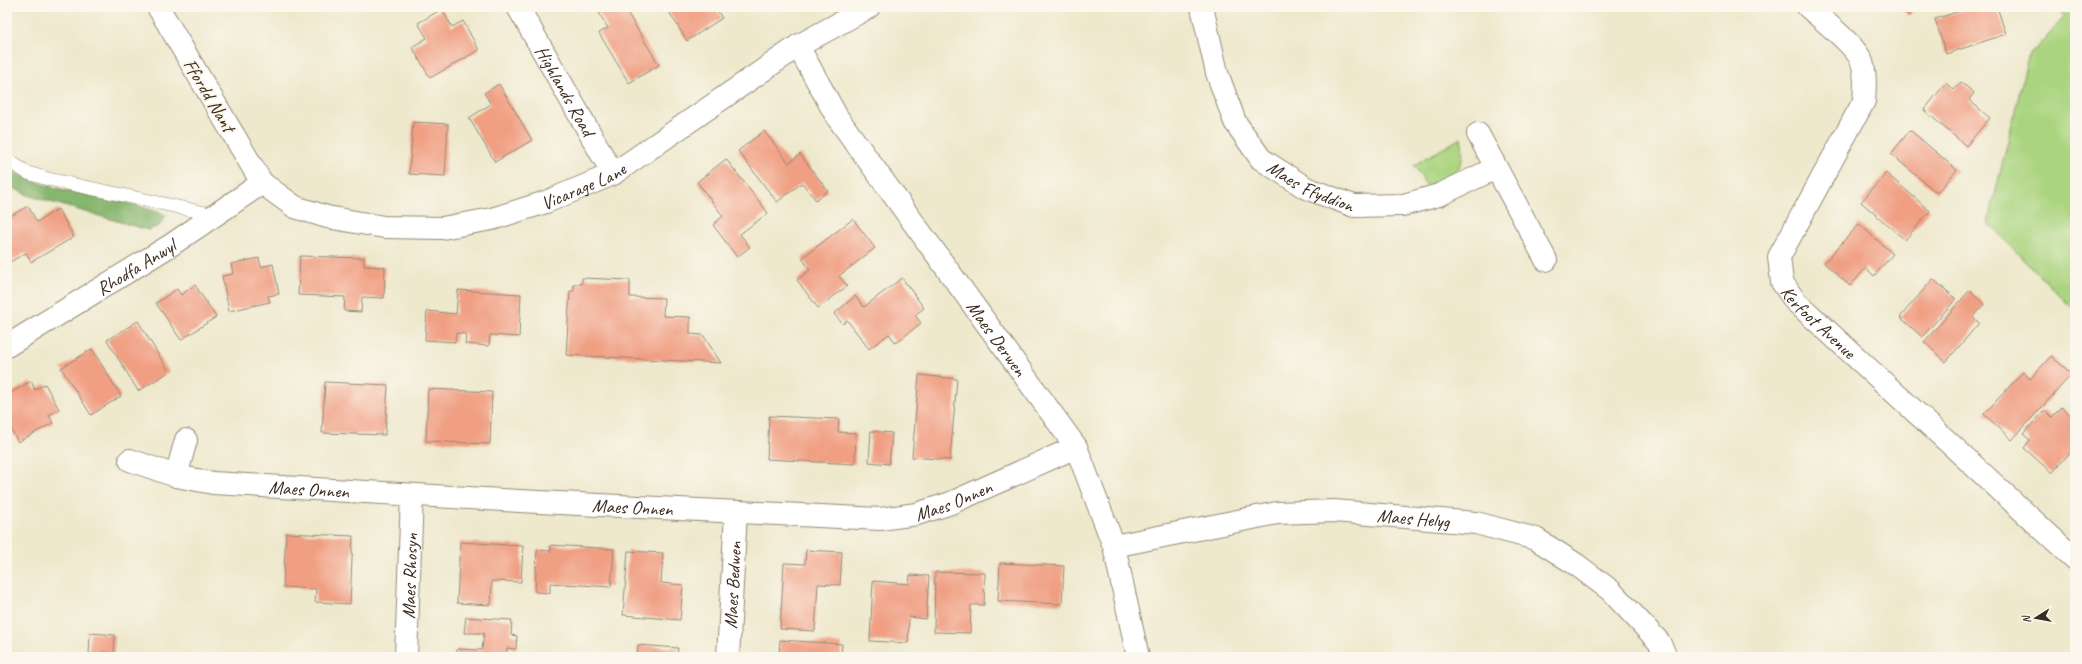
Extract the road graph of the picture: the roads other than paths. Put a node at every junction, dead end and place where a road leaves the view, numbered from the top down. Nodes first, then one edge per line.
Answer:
1 (158, 7) edge
2 (518, 7) edge
3 (869, 7) edge
4 (1202, 7) edge
5 (1808, 7) edge
6 (798, 46) junction
7 (1478, 134) dead end
8 (7, 160) edge
9 (1496, 168) junction
10 (613, 174) junction
11 (262, 183) junction
12 (215, 215) junction
13 (1546, 260) dead end
14 (7, 346) edge
15 (186, 440) dead end
16 (1076, 447) junction
17 (130, 460) dead end
18 (176, 476) junction
19 (412, 495) junction
20 (736, 512) junction
21 (1114, 546) junction
22 (2075, 559) edge
23 (406, 657) edge
24 (728, 657) edge
25 (1138, 657) edge
26 (1666, 657) edge

1 - 11 street, Ffordd Nant
2 - 10 street, Highlands Road
3 - 6 street, Vicarage Lane
4 - 9 street, Maes Ffyddion
5 - 22 street, Kerfoot Avenue
6 - 10 street, Vicarage Lane
6 - 16 street, Maes Derwen
7 - 9 street
8 - 12 lane
9 - 13 street
10 - 11 street, Vicarage Lane
11 - 12 street, Rhodfa Anwyl
12 - 14 street, Rhodfa Anwyl
15 - 18 street
16 - 20 street, Maes Onnen
16 - 21 street, Maes Derwen
17 - 18 street, Maes Onnen
18 - 19 street, Maes Onnen
19 - 20 street, Maes Onnen
19 - 23 street, Maes Rhosyn
20 - 24 street, Maes Bedwen
21 - 25 street, Maes Derwen
21 - 26 street, Maes Helyg

